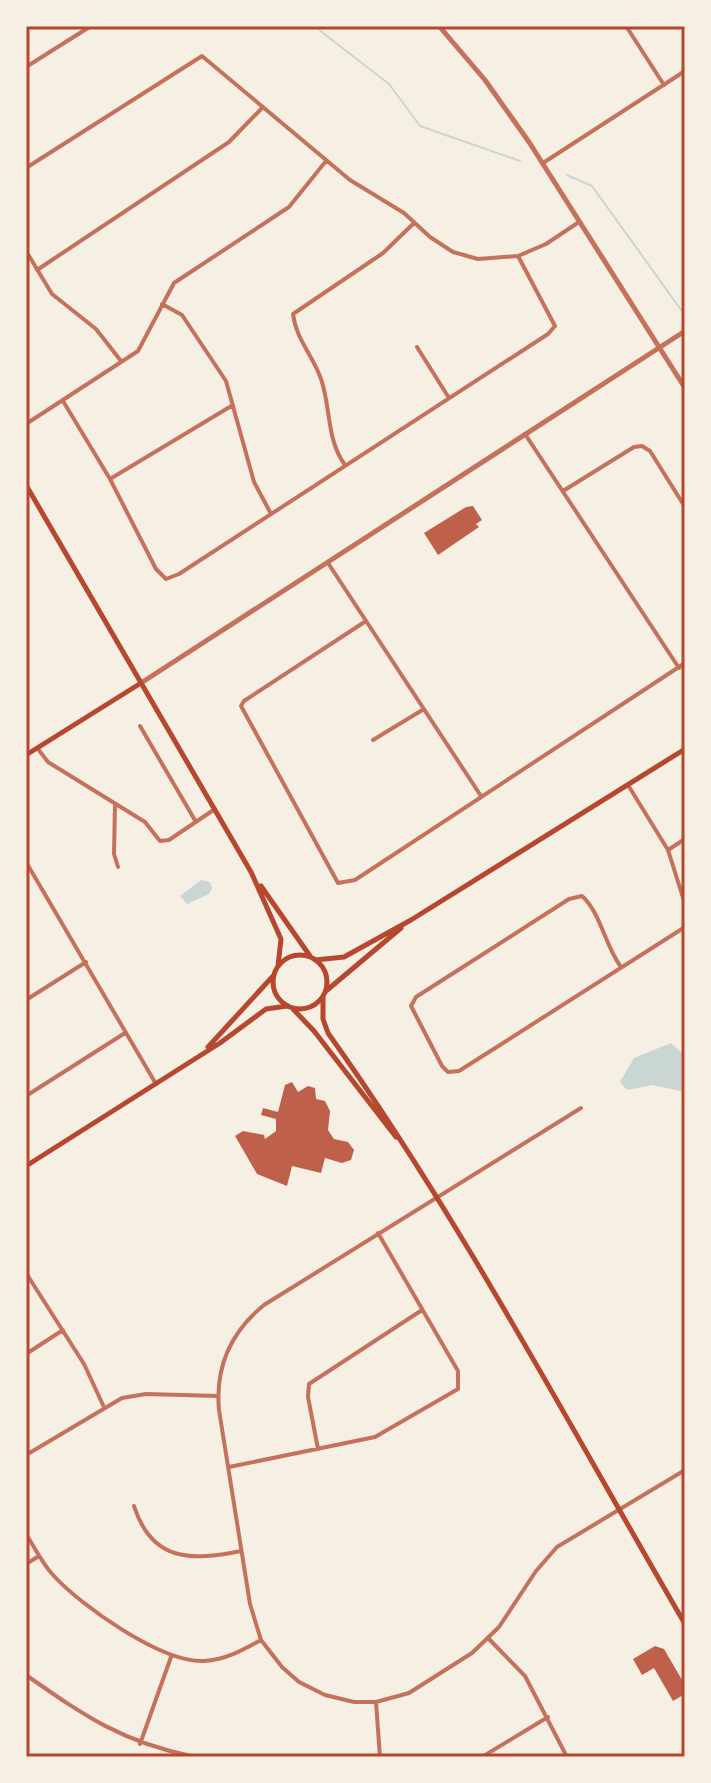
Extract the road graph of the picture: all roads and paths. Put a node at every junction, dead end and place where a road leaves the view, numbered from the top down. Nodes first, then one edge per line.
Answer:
1 (91, 26) edge
2 (439, 26) edge
3 (626, 26) edge
4 (26, 67) edge
5 (685, 71) edge
6 (664, 85) junction
7 (263, 107) junction
8 (326, 161) junction
9 (543, 163) junction
10 (26, 168) edge
11 (580, 221) junction
12 (414, 223) junction
13 (26, 251) edge
14 (518, 256) junction
15 (37, 270) junction
16 (162, 304) junction
17 (685, 331) edge
18 (417, 347) dead end
19 (659, 348) junction
20 (121, 361) junction
21 (685, 388) edge
22 (449, 398) junction
23 (63, 401) junction
24 (233, 405) junction
25 (26, 424) edge
26 (525, 434) junction
27 (345, 465) junction
28 (110, 479) junction
29 (26, 485) edge
30 (563, 491) junction
31 (685, 507) edge
32 (270, 513) junction
33 (328, 563) junction
34 (366, 621) junction
35 (685, 663) edge
36 (679, 668) junction
37 (141, 683) junction
38 (424, 709) junction
39 (140, 726) dead end
40 (373, 740) dead end
41 (38, 749) junction
42 (685, 749) edge
43 (26, 755) edge
44 (628, 785) junction
45 (481, 796) junction
46 (115, 806) junction
47 (215, 809) junction
48 (196, 822) junction
49 (685, 839) edge
50 (668, 850) junction
51 (26, 862) edge
52 (118, 867) dead end
53 (251, 872) junction
54 (685, 904) edge
55 (411, 920) junction
56 (685, 927) edge
57 (313, 958) junction
58 (86, 962) junction
59 (278, 966) junction
60 (621, 967) junction
61 (274, 974) junction
62 (325, 994) junction
63 (26, 1000) edge
64 (290, 1008) junction
65 (125, 1033) junction
66 (207, 1048) junction
67 (156, 1084) junction
68 (26, 1096) edge
69 (581, 1108) dead end
70 (400, 1140) junction
71 (26, 1166) edge
72 (439, 1199) junction
73 (378, 1233) junction
74 (26, 1273) edge
75 (422, 1310) junction
76 (63, 1330) junction
77 (26, 1354) edge
78 (218, 1396) junction
79 (103, 1406) junction
80 (318, 1449) junction
81 (26, 1455) edge
82 (229, 1467) junction
83 (685, 1470) edge
84 (134, 1506) dead end
85 (618, 1510) junction
86 (26, 1534) edge
87 (242, 1551) junction
88 (39, 1556) junction
89 (26, 1564) edge
90 (685, 1624) edge
91 (489, 1639) junction
92 (261, 1640) junction
93 (171, 1657) junction
94 (26, 1675) edge
95 (376, 1702) junction
96 (548, 1717) junction
97 (140, 1744) junction
98 (195, 1757) edge
99 (380, 1757) edge
100 (482, 1757) edge
101 (567, 1757) edge

1 - 4 street
2 - 9 street
3 - 6 street
5 - 6 street
6 - 9 street
7 - 8 street
7 - 10 street
7 - 15 street
8 - 12 street
8 - 16 street
9 - 11 street
11 - 14 street
11 - 19 street
12 - 14 street
12 - 27 street
13 - 15 street
14 - 22 street
15 - 20 street
16 - 20 street
16 - 24 street
17 - 19 street
18 - 22 street
19 - 21 street
19 - 26 street
20 - 23 street
22 - 27 street
23 - 25 street
23 - 28 street
24 - 28 street
24 - 32 street
26 - 30 street
26 - 33 street
27 - 32 street
28 - 32 street
29 - 37 main road
30 - 31 street
30 - 36 street
33 - 34 street
33 - 37 street
34 - 38 street
34 - 45 street
35 - 36 street
36 - 45 street
37 - 41 main road
37 - 47 main road
38 - 40 street
38 - 45 street
39 - 48 street
41 - 43 main road
41 - 46 street
42 - 44 main road
44 - 50 street
44 - 55 main road
46 - 48 street
46 - 52 street
47 - 48 street
47 - 53 main road
49 - 50 street
50 - 54 street
51 - 58 street
53 - 57 main road
53 - 59 main road
55 - 57 main road
55 - 62 main road
56 - 60 street
57 - 59 main road
57 - 62 main road
58 - 63 street
58 - 65 street
59 - 61 main road
60 - 60 street
61 - 64 main road
61 - 66 main road
62 - 64 main road
62 - 70 main road
64 - 66 main road
64 - 70 main road
65 - 67 street
65 - 68 street
66 - 67 main road
67 - 71 main road
69 - 72 street
70 - 72 main road
72 - 73 street
72 - 85 main road
73 - 75 street
73 - 78 street
74 - 76 street
75 - 80 street
75 - 80 street
76 - 77 street
76 - 79 street
78 - 79 street
78 - 82 street
79 - 81 street
80 - 82 street
82 - 87 street
83 - 85 street
84 - 87 street
85 - 90 main road
85 - 91 street
86 - 88 street
87 - 92 street
88 - 89 street
88 - 93 street
91 - 95 street
91 - 96 street
92 - 93 street
92 - 95 street
93 - 97 street
94 - 97 street
95 - 99 street
96 - 100 street
96 - 101 street
97 - 98 street

